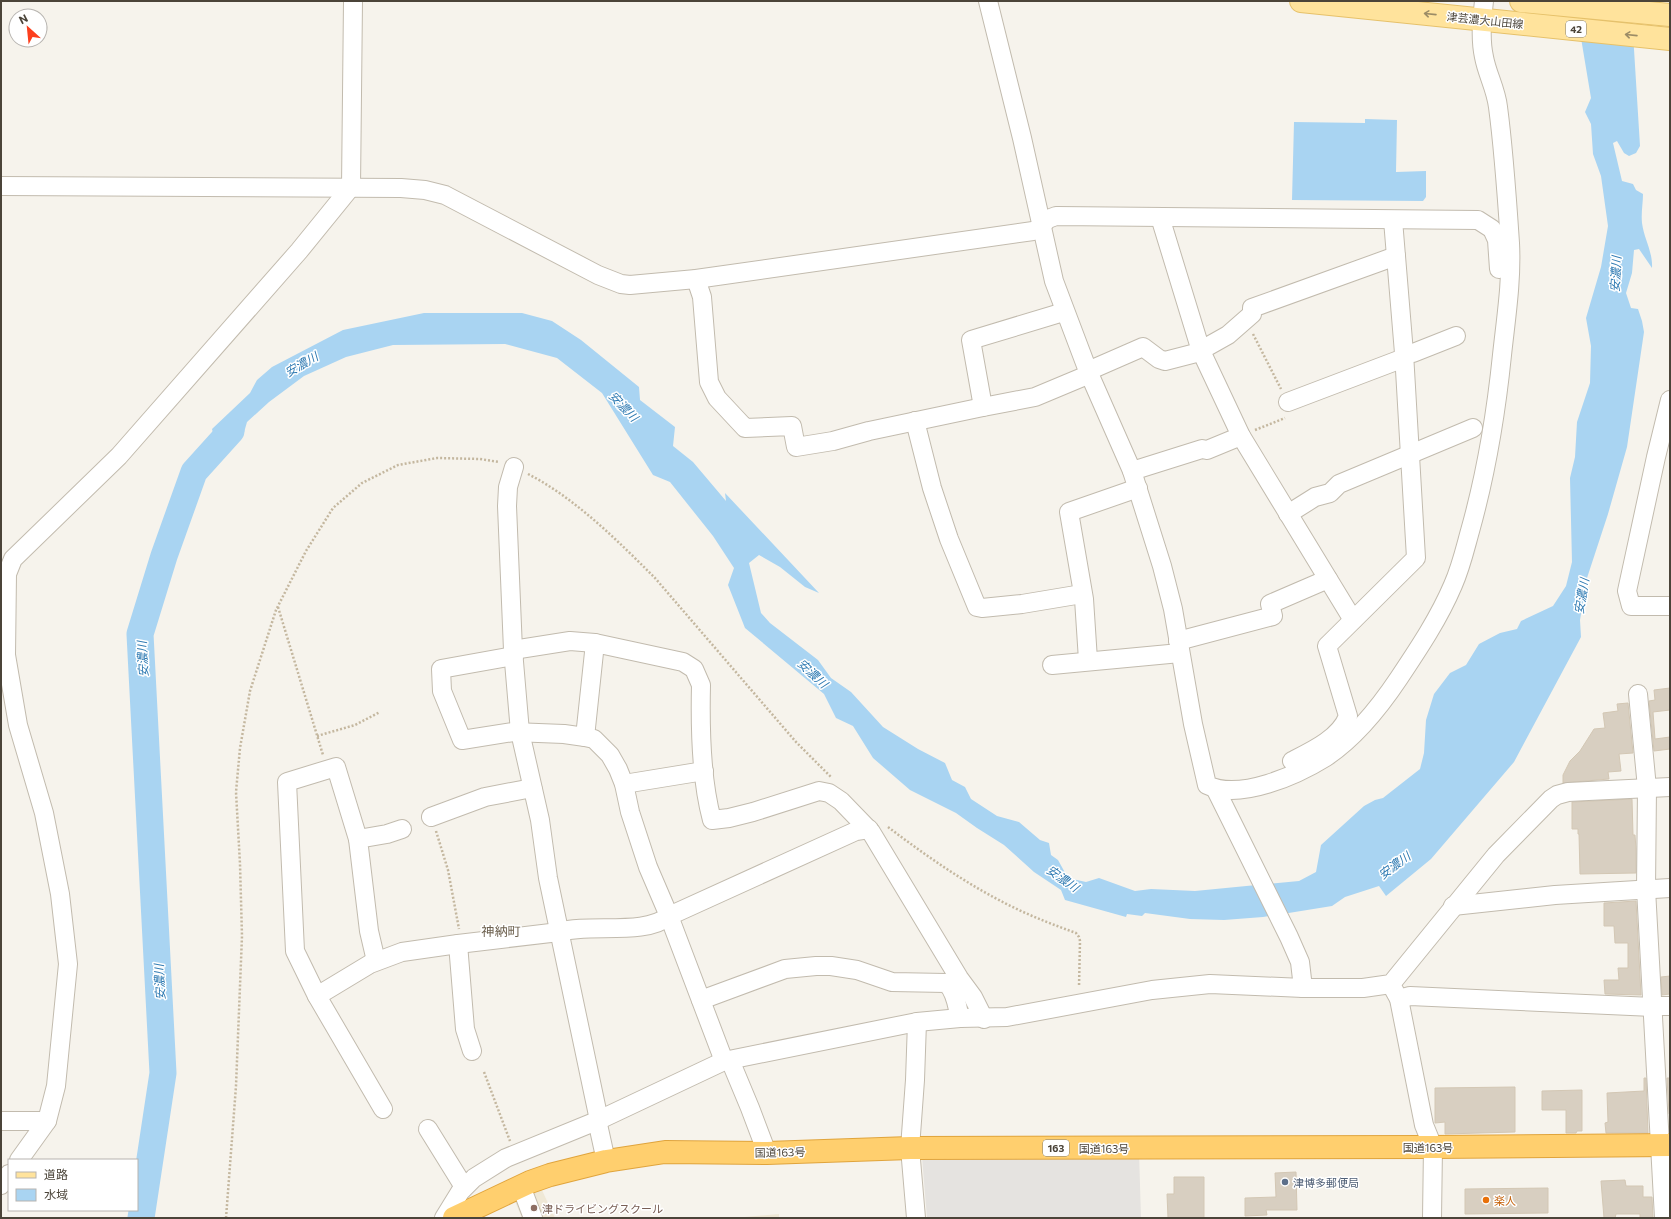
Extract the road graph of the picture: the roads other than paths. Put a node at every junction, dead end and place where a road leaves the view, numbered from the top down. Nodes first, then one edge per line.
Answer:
1 (352, 1) edge
2 (988, 1) edge
3 (1301, 1) edge
4 (1521, 1) edge
5 (1483, 10) edge
6 (1670, 15) edge
7 (1670, 39) edge
8 (1, 186) edge
9 (351, 187) junction
10 (1160, 218) junction
11 (1393, 220) junction
12 (1042, 227) junction
13 (1396, 256) junction
14 (696, 279) junction
15 (1509, 290) junction
16 (1064, 310) junction
17 (1456, 336) dead end
18 (1201, 351) junction
19 (1404, 355) junction
20 (1089, 373) junction
21 (1670, 400) edge
22 (1288, 402) road end
23 (983, 407) junction
24 (915, 421) junction
25 (1473, 428) dead end
26 (1241, 436) junction
27 (1410, 454) junction
28 (514, 467) dead end
29 (1135, 479) junction
30 (1288, 514) junction
31 (1328, 580) junction
32 (1082, 594) junction
33 (1670, 606) edge
34 (1353, 620) junction
35 (595, 643) junction
36 (1179, 647) junction
37 (514, 653) junction
38 (4, 655) edge
39 (1088, 660) junction
40 (1052, 664) dead end
41 (1638, 694) dead end
42 (520, 732) junction
43 (585, 737) junction
44 (704, 771) junction
45 (624, 784) junction
46 (1670, 787) edge
47 (1647, 788) junction
48 (533, 790) junction
49 (1216, 790) junction
50 (431, 817) road end
51 (402, 828) dead end
52 (868, 830) junction
53 (358, 839) junction
54 (1670, 888) edge
55 (1646, 889) junction
56 (1453, 906) junction
57 (669, 916) junction
58 (559, 932) junction
59 (460, 944) junction
60 (376, 961) junction
61 (1303, 988) junction
62 (1395, 992) junction
63 (317, 996) junction
64 (701, 1000) junction
65 (1658, 1006) edge
66 (960, 1018) junction
67 (984, 1019) junction
68 (917, 1022) junction
69 (472, 1051) dead end
70 (727, 1060) junction
71 (383, 1108) dead end
72 (598, 1120) junction
73 (1, 1121) edge
74 (47, 1121) junction
75 (428, 1129) dead end
76 (1664, 1145) edge
77 (910, 1148) junction
78 (1433, 1148) junction
79 (767, 1153) junction
80 (20, 1159) edge
81 (606, 1161) junction
82 (8, 1175) edge
83 (1, 1185) edge
84 (521, 1186) junction
85 (464, 1187) junction
86 (444, 1218) edge
87 (454, 1218) edge
88 (533, 1218) edge
89 (916, 1218) edge
90 (1432, 1218) edge
91 (1664, 1218) edge

1 - 9 street
2 - 12 street
5 -> 3 main road, 津芸濃大山田線 / 42
4 - 6 main road, 津芸濃大山田線 / 42
7 -> 5 main road, 津芸濃大山田線 / 42
5 - 15 street
8 - 9 street
9 - 14 street
9 - 38 street
10 - 11 street
10 - 12 street
10 - 18 street
11 - 13 street
11 - 15 street
12 - 14 street
12 - 16 street
13 - 18 street
13 - 19 street
14 - 24 street
15 - 49 street
16 - 20 street
16 - 23 street
17 - 19 street
18 - 20 street
18 - 26 street
19 - 22 street
19 - 27 street
20 - 23 street
20 - 29 street
21 - 33 street
23 - 24 street
24 - 32 street
25 - 27 street
26 - 29 street
26 - 30 street
27 - 30 street
27 - 34 street
28 - 37 street
29 - 32 street
29 - 36 street
30 - 31 street
31 - 34 street
31 - 36 street
32 - 39 street
34 - 49 street
35 - 37 street
35 - 43 street
35 - 44 street
36 - 39 street
36 - 49 street
37 - 42 street
37 - 42 street
38 - 74 street
39 - 40 street
41 - 47 street
42 - 43 street
42 - 48 street
43 - 45 street
44 - 45 street
44 - 52 street
45 - 57 street
46 - 47 street
47 - 55 street
47 - 56 street
48 - 50 street
48 - 58 street
49 - 61 street
51 - 53 street
52 - 57 street
52 - 67 street
53 - 60 street
53 - 63 street
54 - 55 street
55 - 56 street
55 - 65 street
56 - 62 street
57 - 58 street
57 - 64 street
58 - 59 street
58 - 72 street
59 - 60 street
59 - 69 street
60 - 63 street
61 - 62 street
61 - 67 street
62 - 65 street
62 - 78 street
63 - 71 street
64 - 66 street
64 - 70 street
65 - 76 street
66 - 67 street
66 - 68 street
68 - 70 street
68 - 77 street
70 - 72 street
70 - 79 street
72 - 81 street
72 - 85 street
73 - 74 street
74 - 80 street
75 - 85 street
76 - 78 highway, 国道163号 / 163
76 - 91 street
77 - 78 highway, 国道163号 / 163
77 - 79 highway, 国道163号 / 163
77 - 89 street
78 - 90 street
79 - 81 highway, 国道163号 / 163
81 - 84 highway, 国道163号 / 163
82 - 83 street
84 - 87 highway, 国道163号 / 163
84 - 88 street
85 - 86 street

